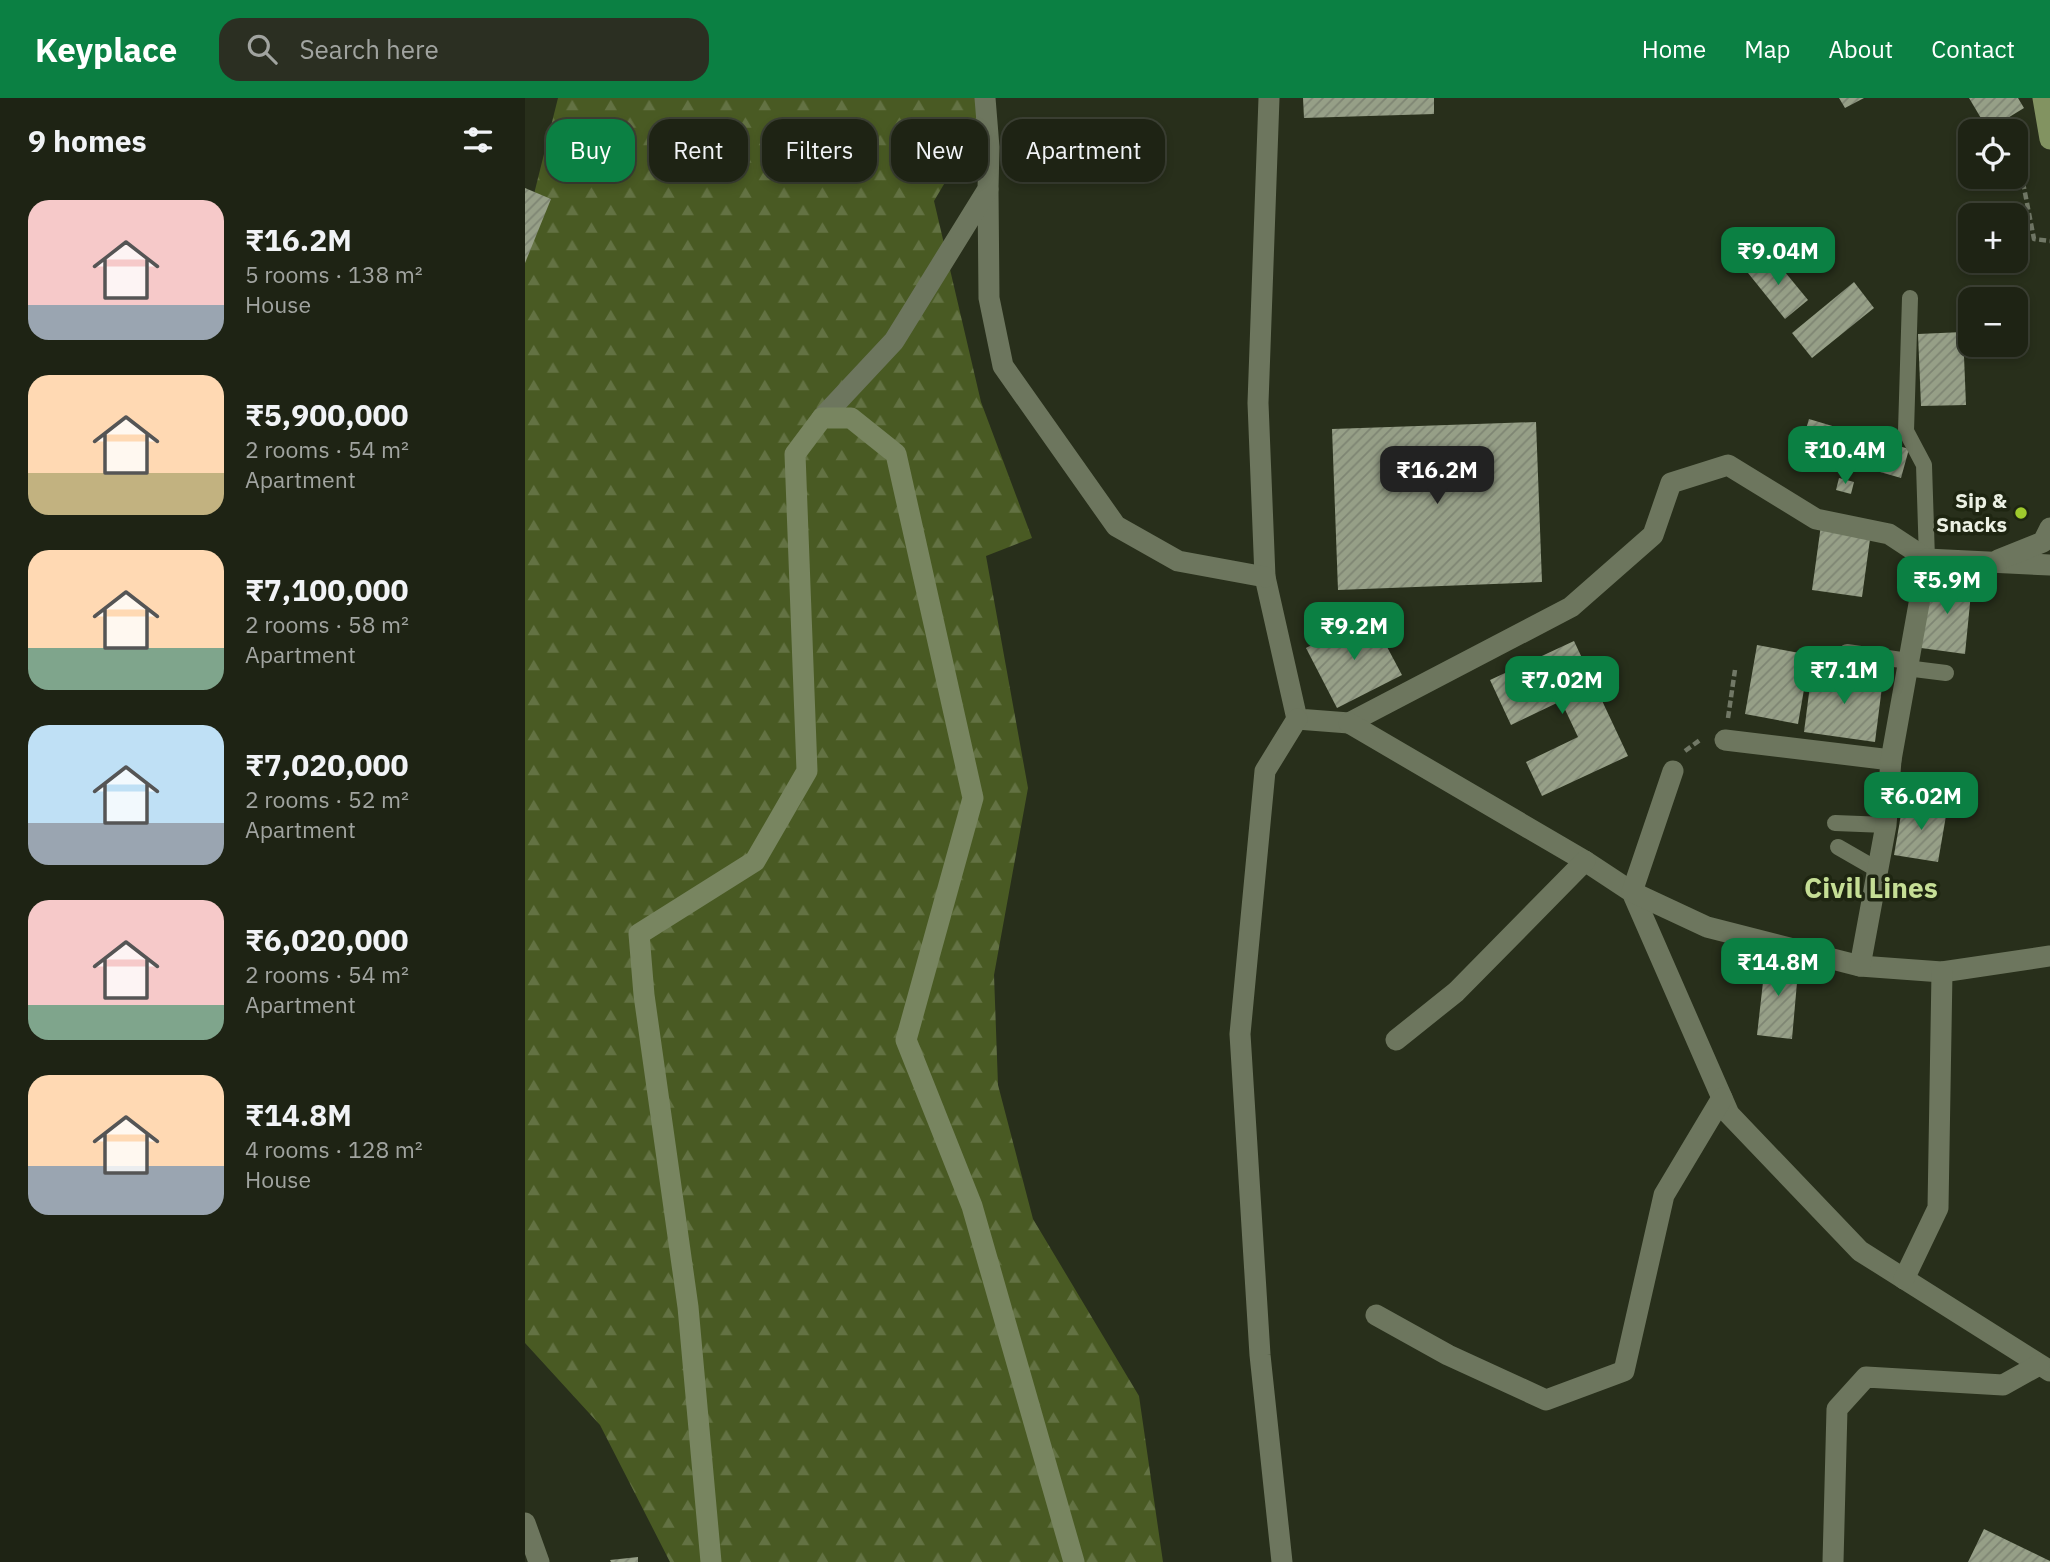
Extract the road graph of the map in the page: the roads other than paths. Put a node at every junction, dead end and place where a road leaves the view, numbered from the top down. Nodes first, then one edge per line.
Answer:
1 (985, 98) edge
2 (1269, 98) edge
3 (2043, 98) edge
4 (2050, 139) edge
5 (988, 189) junction
6 (1910, 298) dead end
7 (822, 418) junction
8 (2050, 528) edge
9 (1927, 559) junction
10 (1992, 563) junction
11 (2050, 565) edge
12 (1265, 577) junction
13 (1847, 652) dead end
14 (1907, 665) junction
15 (1946, 673) dead end
16 (1297, 719) junction
17 (1349, 723) junction
18 (1725, 740) road end
19 (1891, 760) junction
20 (1673, 771) road end
21 (1835, 823) dead end
22 (1886, 825) junction
23 (1838, 847) dead end
24 (1585, 861) junction
25 (1878, 870) junction
26 (1632, 892) junction
27 (2050, 956) edge
28 (1860, 966) junction
29 (1942, 972) junction
30 (1396, 1040) dead end
31 (1722, 1098) junction
32 (1904, 1279) junction
33 (1376, 1315) dead end
34 (2044, 1368) edge
35 (525, 1523) edge
36 (539, 1562) edge
37 (711, 1562) edge
38 (1074, 1562) edge
39 (1282, 1562) edge
40 (1833, 1562) edge

1 - 5 street
2 - 12 street
3 - 4 main road
5 - 7 street
5 - 12 street
6 - 9 lane
7 - 37 street
7 - 38 street
8 - 10 street
9 - 10 street
9 - 14 street
9 - 17 street
10 - 11 street
12 - 16 street
13 - 14 lane
14 - 15 lane
14 - 19 street
16 - 17 street
16 - 39 street
17 - 24 street
18 - 19 street
19 - 22 street
20 - 26 street
21 - 22 lane
22 - 25 street
23 - 25 lane
24 - 26 street
24 - 30 street
25 - 28 street
26 - 28 street
26 - 31 street
27 - 29 street
28 - 29 street
29 - 32 street
31 - 32 street
31 - 33 street
32 - 34 street
34 - 40 street
35 - 36 street

